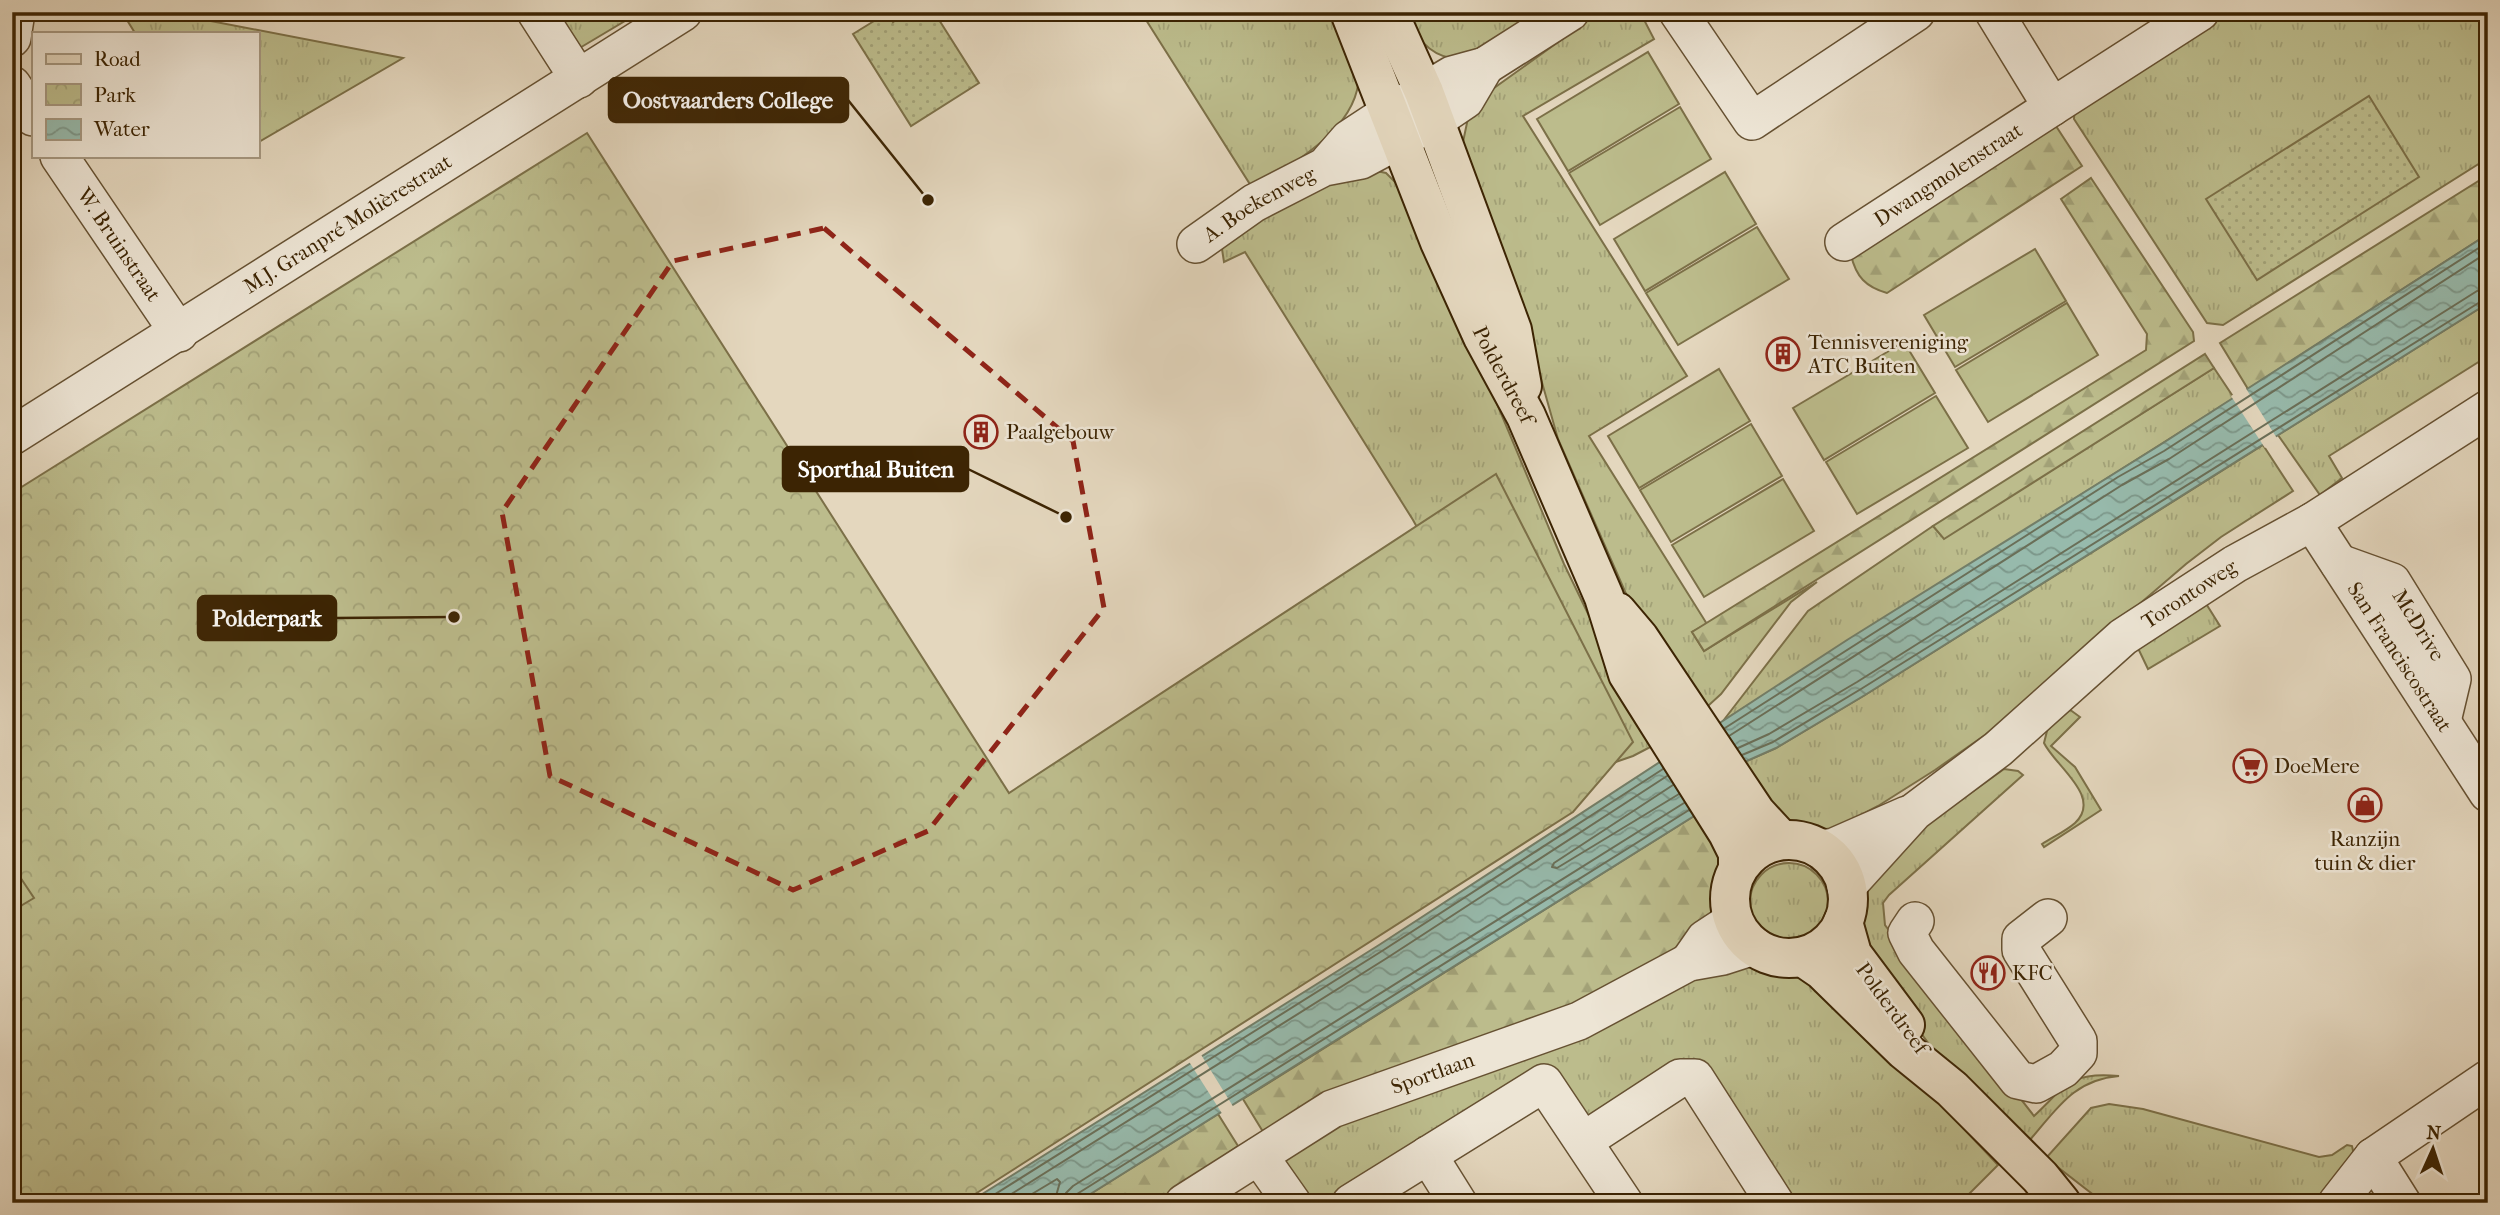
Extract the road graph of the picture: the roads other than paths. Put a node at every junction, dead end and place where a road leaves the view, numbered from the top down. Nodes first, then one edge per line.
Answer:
1 (16, 12) edge
2 (536, 12) edge
3 (683, 12) edge
4 (1350, 12) edge
5 (1388, 12) edge
6 (1570, 12) edge
7 (1678, 12) edge
8 (1916, 12) edge
9 (1994, 12) edge
10 (2200, 12) edge
11 (12, 37) edge
12 (579, 79) junction
13 (12, 85) edge
14 (1429, 107) junction
15 (2052, 107) junction
16 (32, 115) edge
17 (1393, 127) junction
18 (61, 158) edge
19 (1844, 242) dead end
20 (1196, 244) dead end
21 (179, 333) junction
22 (2488, 409) edge
23 (1526, 416) junction
24 (12, 436) edge
25 (2312, 522) junction
26 (2475, 743) edge
27 (2488, 793) edge
28 (1914, 812) junction
29 (1741, 837) junction
30 (1820, 849) junction
31 (1844, 905) junction
32 (1916, 921) dead end
33 (2052, 925) dead end
34 (1744, 933) junction
35 (1803, 957) junction
36 (2488, 1079) edge
37 (1951, 1089) junction
38 (1585, 1140) junction
39 (1428, 1155) junction
40 (1259, 1156) junction
41 (2373, 1157) junction
42 (2058, 1195) edge
43 (1184, 1203) edge
44 (1292, 1203) edge
45 (1351, 1203) edge
46 (1458, 1203) edge
47 (1624, 1203) edge
48 (1775, 1203) edge
49 (2337, 1203) edge
50 (2402, 1203) edge

1 - 11 street
2 - 12 street
3 - 12 street, M.J. Granpré Molièrestraat
4 - 17 main road, Polderdreef
5 - 14 main road, Polderdreef
6 - 14 street, A. Boekenweg
7 - 8 street
9 - 15 street
10 - 15 street, Dwangmolenstraat
12 - 21 street, M.J. Granpré Molièrestraat
13 - 16 street
14 - 17 street, A. Boekenweg
14 - 23 main road, Polderdreef
15 - 19 street, Dwangmolenstraat
17 - 20 street, A. Boekenweg
17 - 23 main road, Polderdreef
18 - 21 street, W. Bruinstraat
21 - 24 street, M.J. Granpré Molièrestraat
22 - 25 street, Torontoweg
23 - 29 main road
25 - 26 street, San Franciscostraat
25 - 28 street, Torontoweg
26 - 27 street, San Franciscostraat
28 - 30 street, Torontoweg
28 - 31 street, Torontoweg
29 - 30 main road
29 - 34 main road
30 - 31 main road
31 - 35 main road
31 - 37 main road, Polderdreef
32 - 33 street
34 - 35 main road
34 - 40 street, Sportlaan
35 - 37 main road, Polderdreef
36 - 41 street
37 - 42 main road, Polderdreef
38 - 39 street
38 - 47 street
38 - 48 street
39 - 45 street
39 - 46 street
40 - 43 street, Sportlaan
40 - 44 street
41 - 49 street
41 - 50 street

